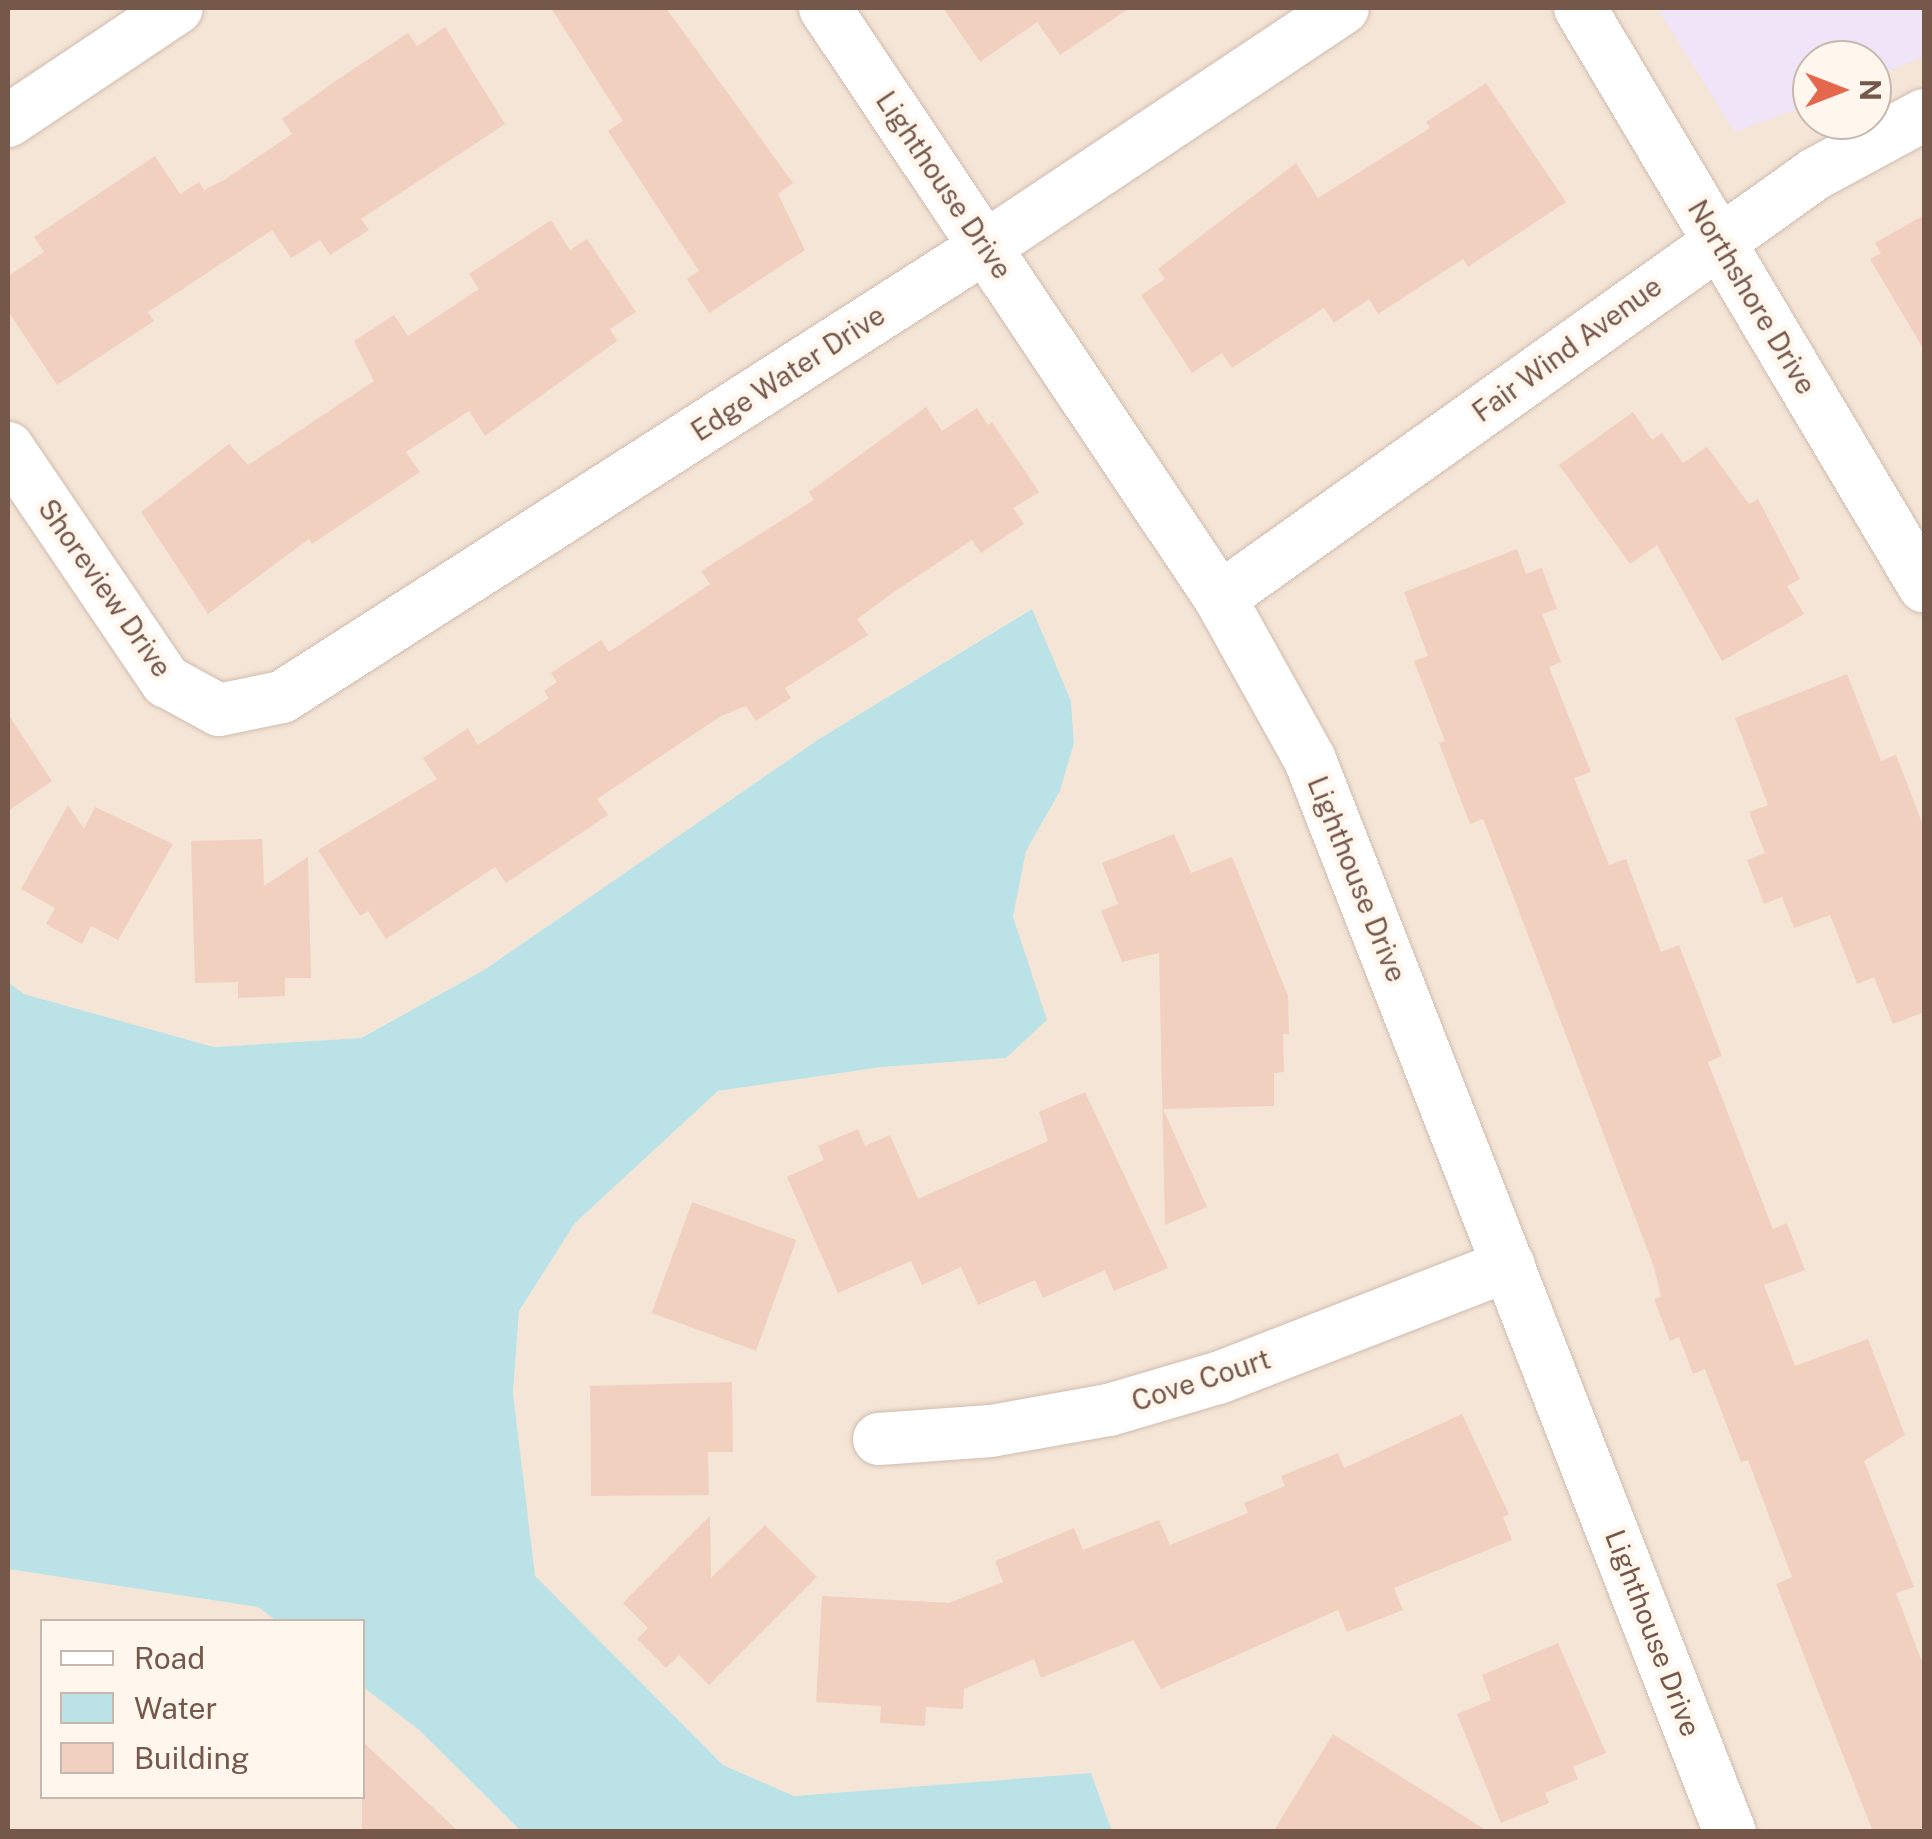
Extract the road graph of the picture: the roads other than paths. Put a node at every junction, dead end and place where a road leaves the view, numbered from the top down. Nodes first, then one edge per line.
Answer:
1 (177, 8) edge
2 (825, 8) edge
3 (1343, 8) edge
4 (1580, 8) edge
5 (1924, 115) edge
6 (8, 121) edge
7 (1718, 241) junction
8 (985, 247) junction
9 (8, 448) edge
10 (1924, 586) edge
11 (1220, 598) junction
12 (219, 710) joint
13 (1510, 1265) junction
14 (879, 1439) dead end
15 (1730, 1832) edge

1 - 6 street
2 - 8 street, Lighthouse Drive
3 - 8 street, Edge Water Drive
4 - 7 street, Northshore Drive
5 - 7 street, Fair Wind Avenue
7 - 10 street, Northshore Drive
7 - 11 street, Fair Wind Avenue
8 - 11 street, Lighthouse Drive
8 - 12 street, Edge Water Drive
9 - 12 street, Shoreview Drive
11 - 13 street, Lighthouse Drive
13 - 14 street, Cove Court
13 - 15 street, Lighthouse Drive

